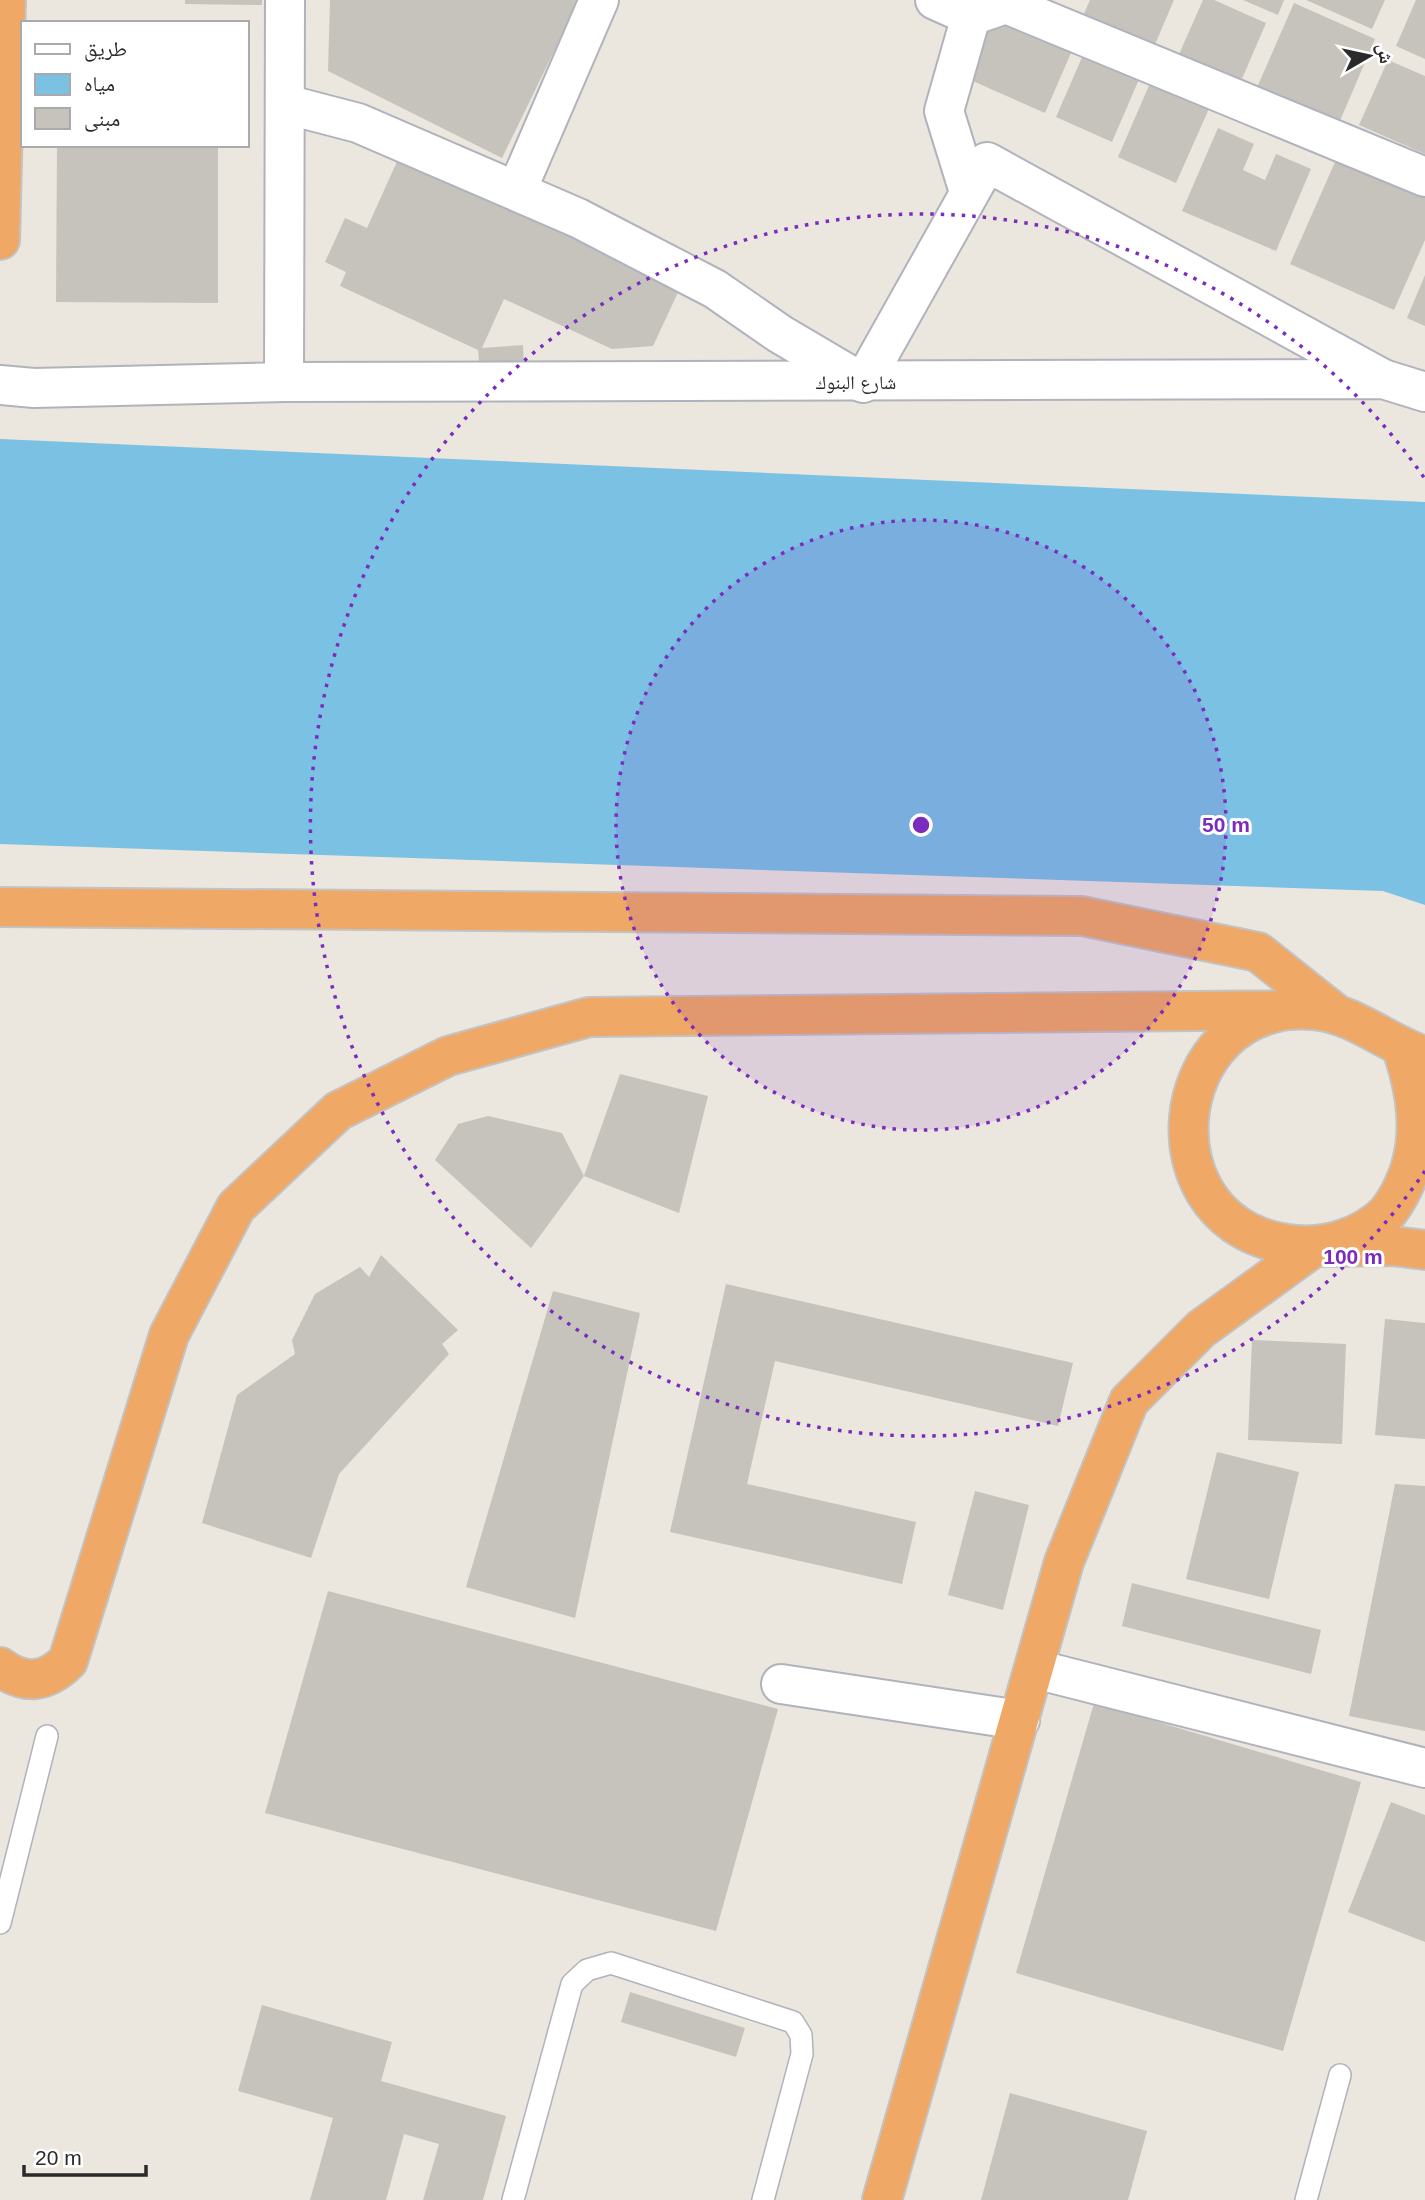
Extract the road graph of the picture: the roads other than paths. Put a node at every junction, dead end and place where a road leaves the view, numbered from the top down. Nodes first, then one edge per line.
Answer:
1 (6, 0) edge
2 (285, 0) edge
3 (600, 0) edge
4 (935, 0) edge
5 (971, 16) junction
6 (285, 104) junction
7 (1425, 177) edge
8 (517, 190) junction
9 (969, 192) junction
10 (0, 240) edge
11 (1383, 379) junction
12 (284, 382) junction
13 (863, 383) junction
14 (0, 386) edge
15 (1425, 392) edge
16 (0, 907) edge
17 (1292, 1010) junction
18 (1336, 1014) junction
19 (1413, 1053) edge
20 (1314, 1247) junction
21 (1425, 1250) edge
22 (0, 1667) edge
23 (1035, 1669) junction
24 (781, 1684) dead end
25 (1020, 1720) junction
26 (47, 1736) dead end
27 (1425, 1768) edge
28 (0, 1923) edge
29 (1340, 2075) dead end
30 (513, 2200) edge
31 (763, 2200) edge
32 (882, 2200) edge
33 (1306, 2200) edge

1 - 10 highway
2 - 6 street
3 - 8 street
4 - 5 street
5 - 7 street
5 - 9 street
6 - 8 street
6 - 12 street
8 - 13 street
9 - 11 street
9 - 13 street
11 - 13 street, شارع البنوك
11 - 15 street, شارع البنوك
12 - 13 street, شارع البنوك
12 - 14 street, شارع البنوك
16 - 18 highway
17 - 18 highway
17 - 20 highway
17 - 22 highway
18 - 19 highway
19 - 20 highway
20 - 21 highway
20 - 23 highway
23 - 25 highway
23 - 27 street
24 - 25 street
25 - 32 highway
26 - 28 lane
29 - 33 lane
30 - 31 lane

